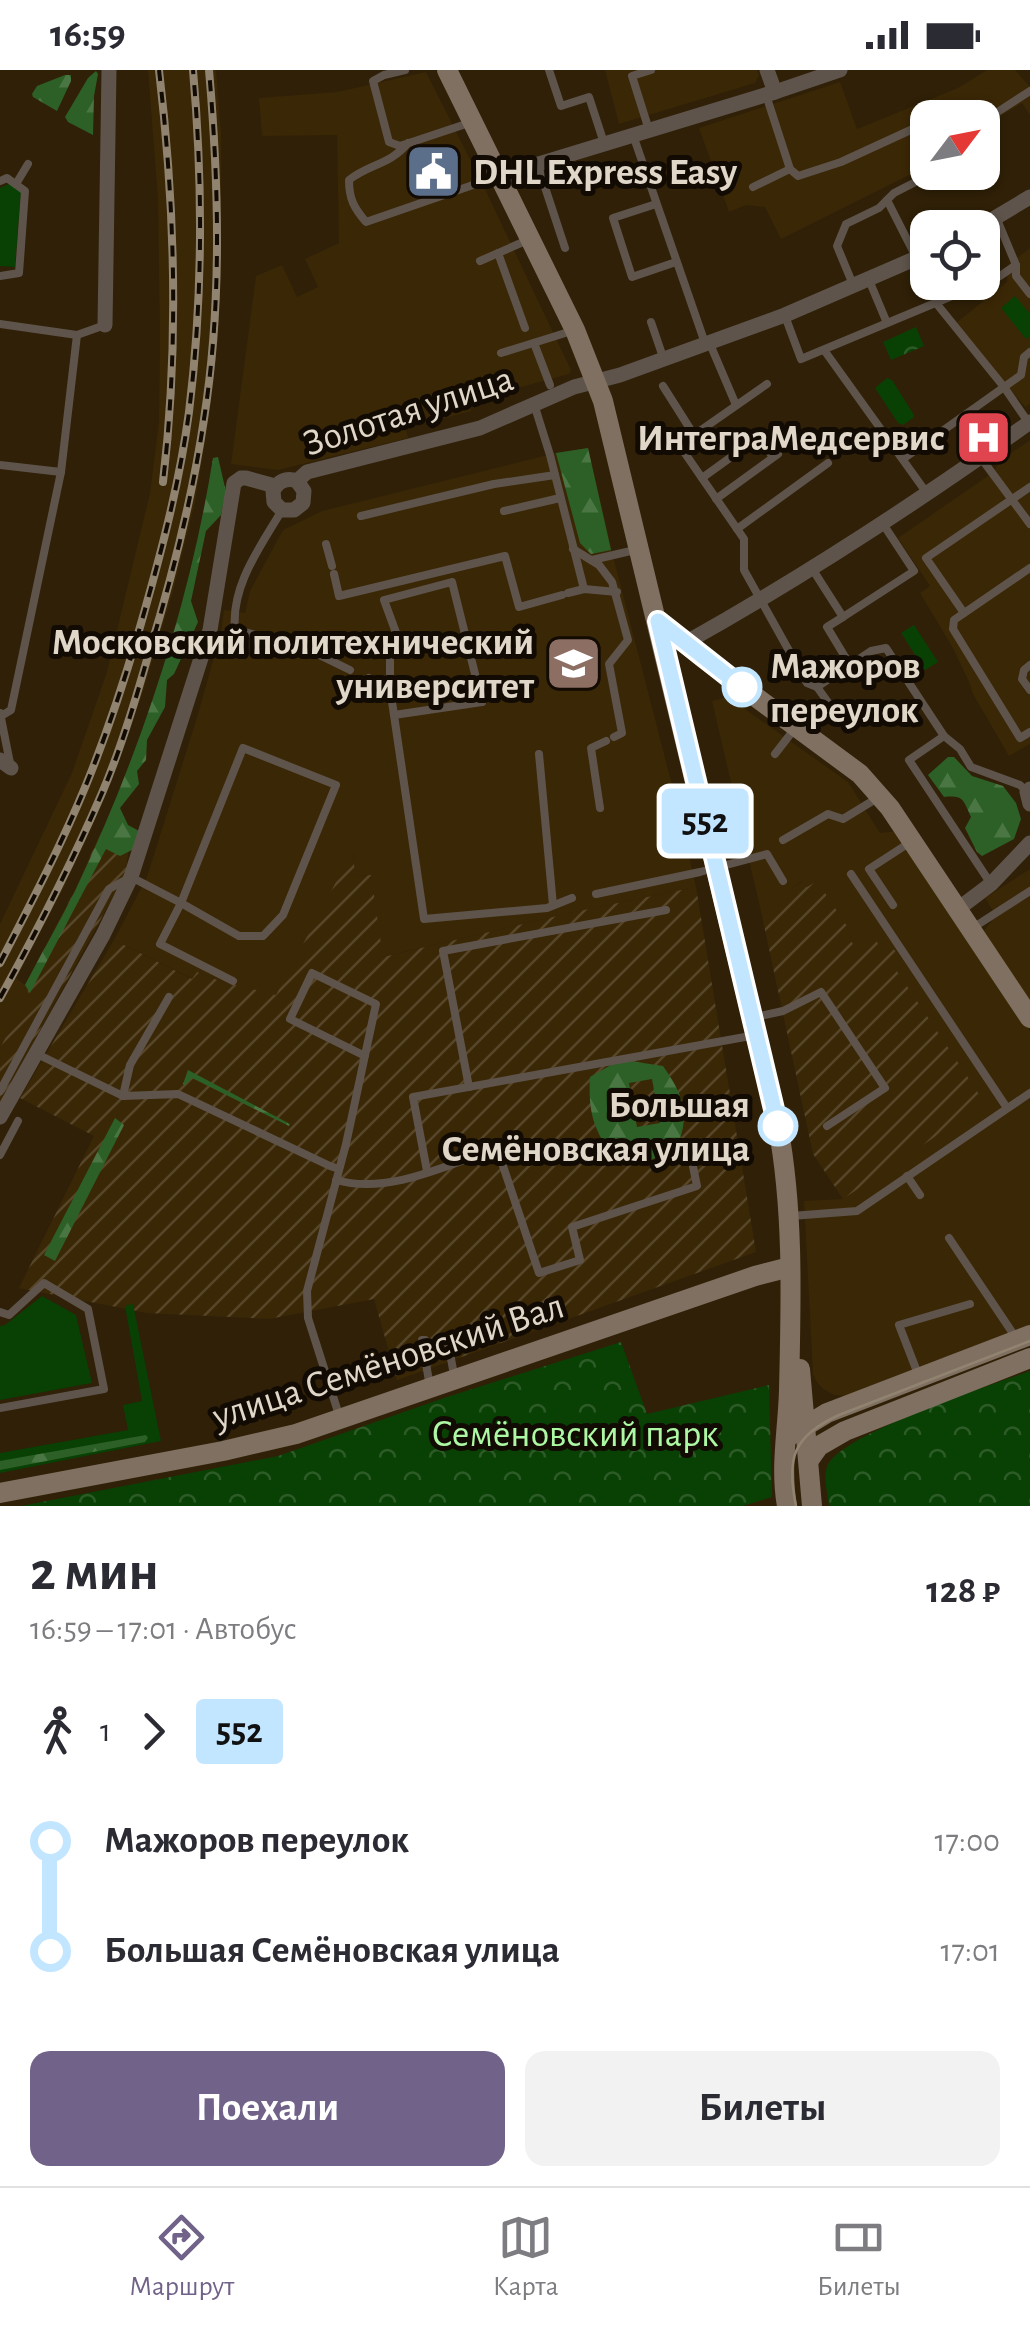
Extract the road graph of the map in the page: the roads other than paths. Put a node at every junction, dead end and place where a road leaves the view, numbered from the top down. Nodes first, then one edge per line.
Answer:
1 (109, 70) edge
2 (405, 70) edge
3 (447, 70) edge
4 (549, 70) edge
5 (651, 70) edge
6 (767, 70) edge
7 (840, 70) edge
8 (1030, 91) edge
9 (771, 94) junction
10 (1000, 110) edge
11 (472, 122) junction
12 (910, 130) edge
13 (641, 132) junction
14 (408, 143) junction
15 (604, 144) junction
16 (28, 164) dead end
17 (537, 164) junction
18 (790, 169) junction
19 (499, 176) junction
20 (0, 181) edge
21 (16, 184) junction
22 (910, 185) edge
23 (754, 187) dead end
24 (1030, 197) edge
25 (887, 200) junction
26 (656, 204) junction
27 (1000, 216) edge
28 (1000, 227) edge
29 (910, 237) edge
30 (530, 239) junction
31 (565, 248) dead end
32 (498, 253) junction
33 (480, 261) dead end
34 (676, 262) junction
35 (910, 262) edge
36 (1016, 265) junction
37 (0, 276) edge
38 (861, 284) junction
39 (1030, 294) edge
40 (936, 303) junction
41 (785, 316) junction
42 (651, 322) dead end
43 (886, 323) junction
44 (0, 324) edge
45 (105, 324) joint
46 (525, 328) dead end
47 (575, 330) junction
48 (78, 335) junction
49 (534, 343) junction
50 (708, 345) junction
51 (824, 350) junction
52 (1030, 352) edge
53 (501, 353) dead end
54 (664, 360) junction
55 (597, 381) junction
56 (767, 384) dead end
57 (550, 386) dead end
58 (662, 386) dead end
59 (1004, 388) junction
60 (534, 404) junction
61 (736, 405) junction
62 (1030, 423) edge
63 (694, 434) junction
64 (981, 458) junction
65 (903, 459) junction
66 (828, 463) dead end
67 (0, 465) edge
68 (61, 472) junction
69 (554, 475) junction
70 (702, 478) junction
71 (297, 481) junction
72 (275, 486) junction
73 (1030, 487) edge
74 (928, 494) junction
75 (560, 498) junction
76 (716, 499) junction
77 (1012, 499) junction
78 (282, 510) junction
79 (504, 511) dead end
80 (361, 516) dead end
81 (884, 524) junction
82 (1030, 524) edge
83 (737, 528) junction
84 (326, 544) dead end
85 (573, 549) junction
86 (640, 549) junction
87 (592, 560) junction
88 (1030, 568) edge
89 (813, 570) junction
90 (584, 589) junction
91 (617, 592) junction
92 (760, 601) junction
93 (964, 614) junction
94 (843, 617) junction
95 (658, 621) junction
96 (684, 643) junction
97 (850, 664) junction
98 (1030, 665) edge
99 (350, 670) dead end
100 (369, 678) dead end
101 (817, 686) junction
102 (390, 688) junction
103 (1030, 690) edge
104 (1, 715) edge
105 (394, 715) junction
106 (796, 727) junction
107 (848, 730) dead end
108 (1030, 732) edge
109 (944, 736) junction
110 (538, 754) dead end
111 (776, 754) dead end
112 (6, 764) edge
113 (1029, 795) edge
114 (882, 796) junction
115 (600, 808) dead end
116 (782, 840) dead end
117 (912, 841) junction
118 (1030, 843) edge
119 (716, 868) junction
120 (851, 874) dead end
121 (131, 877) junction
122 (783, 881) dead end
123 (990, 884) junction
124 (1030, 891) edge
125 (596, 894) dead end
126 (572, 898) dead end
127 (182, 903) junction
128 (893, 904) dead end
129 (553, 905) junction
130 (958, 909) junction
131 (666, 910) dead end
132 (971, 929) junction
133 (233, 982) dead end
134 (169, 997) dead end
135 (1026, 1006) edge
136 (754, 1026) junction
137 (35, 1053) junction
138 (365, 1056) junction
139 (469, 1086) junction
140 (0, 1091) edge
141 (1030, 1093) edge
142 (123, 1096) junction
143 (1007, 1108) junction
144 (0, 1117) edge
145 (18, 1121) dead end
146 (827, 1126) dead end
147 (689, 1147) dead end
148 (0, 1155) edge
149 (339, 1169) junction
150 (427, 1172) junction
151 (907, 1176) junction
152 (336, 1180) junction
153 (920, 1194) dead end
154 (789, 1216) junction
155 (949, 1238) dead end
156 (790, 1267) junction
157 (970, 1304) dead end
158 (0, 1312) edge
159 (1024, 1338) edge
160 (447, 1349) dead end
161 (426, 1352) dead end
162 (1030, 1359) edge
163 (920, 1378) junction
164 (455, 1380) junction
165 (431, 1388) junction
166 (789, 1391) junction
167 (0, 1408) edge
168 (341, 1419) junction
169 (806, 1427) junction
170 (786, 1438) junction
171 (830, 1438) junction
172 (809, 1460) junction
173 (0, 1493) edge
174 (787, 1506) edge
175 (812, 1506) edge

1 - 45 street
2 - 14 lane
3 - 11 main road
4 - 15 lane
5 - 13 lane
6 - 9 street
7 - 9 street
8 - 10 lane
9 - 13 street
9 - 18 lane
11 - 14 lane
11 - 19 main road
12 - 18 lane
13 - 15 street
13 - 26 lane
14 - 19 lane
15 - 17 street
16 - 21 lane
17 - 19 street
17 - 31 lane
18 - 23 lane
19 - 30 main road
20 - 21 lane
21 - 37 lane
22 - 25 lane
24 - 27 street
25 - 29 lane
25 - 38 lane
26 - 34 lane
26 - 34 lane
28 - 36 lane
30 - 32 lane
30 - 47 main road
32 - 33 lane
32 - 46 lane
34 - 50 lane
35 - 38 street, Золотая улица
36 - 39 lane
36 - 40 lane
38 - 41 street, Золотая улица
38 - 43 lane
40 - 43 lane
40 - 59 lane
41 - 50 street, Золотая улица
41 - 51 lane
42 - 54 lane
43 - 51 lane
44 - 48 lane
45 - 48 lane
47 - 49 lane
47 - 55 main road
48 - 68 lane
49 - 53 lane
49 - 57 lane
50 - 54 street, Золотая улица
50 - 61 lane
51 - 65 lane
52 - 59 lane
54 - 55 street, Золотая улица
55 - 60 street, Золотая улица
55 - 86 main road
56 - 61 lane
58 - 63 lane
59 - 62 lane
59 - 65 lane
60 - 69 lane
60 - 71 street, Золотая улица
61 - 63 lane
62 - 64 street
63 - 70 lane
64 - 74 street
64 - 77 lane
65 - 74 lane
66 - 83 lane
67 - 68 lane
68 - 104 lane
69 - 75 lane
69 - 80 lane
70 - 76 lane
70 - 76 lane
71 - 72 street, Золотая улица
71 - 78 street, Золотая улица
72 - 78 street, Золотая улица
72 - 121 street, Золотая улица
73 - 77 lane
74 - 81 street
75 - 79 lane
75 - 85 lane
76 - 83 lane
77 - 82 lane
77 - 93 lane
78 - 99 lane
81 - 89 street
81 - 94 lane
83 - 92 lane
84 - 90 lane
85 - 87 lane
85 - 90 lane
86 - 87 lane
86 - 95 main road
87 - 91 lane
88 - 93 lane
89 - 92 street
89 - 94 lane
90 - 91 lane
91 - 115 lane
92 - 96 street
92 - 101 lane
93 - 108 lane
94 - 97 lane
95 - 96 main road
95 - 119 main road
96 - 106 main road
97 - 101 lane
97 - 109 lane
98 - 103 lane
100 - 102 lane
101 - 107 lane
102 - 105 lane
102 - 105 lane
104 - 112 lane
105 - 129 lane
106 - 111 lane
106 - 114 main road
109 - 113 lane
109 - 123 lane
110 - 129 lane
114 - 116 lane
114 - 117 main road
117 - 128 lane
117 - 130 main road
118 - 123 street
119 - 122 lane
119 - 125 lane
119 - 136 main road
120 - 143 lane
121 - 127 lane
121 - 137 street, Золотая улица
121 - 140 lane
123 - 130 street
124 - 132 lane
126 - 129 lane
127 - 127 lane
127 - 133 lane
130 - 132 main road
131 - 139 lane
132 - 135 main road
134 - 142 lane
136 - 139 lane
136 - 146 lane
136 - 154 main road
137 - 142 lane
137 - 144 street, Золотая улица
138 - 138 lane
138 - 149 lane
139 - 150 lane
141 - 143 lane
142 - 149 lane
143 - 151 lane
145 - 148 lane
147 - 150 lane
149 - 152 lane
150 - 152 lane
151 - 153 lane
151 - 154 lane
152 - 168 lane
154 - 156 main road
155 - 159 lane
156 - 164 main road, улица Семёновский Вал
156 - 166 main road
156 - 169 main road
157 - 163 lane
158 - 167 lane
159 - 162 lane
159 - 163 main road
160 - 164 lane
161 - 165 lane
162 - 171 main road
163 - 169 main road
164 - 165 main road, улица Семёновский Вал
165 - 168 main road, улица Семёновский Вал
166 - 169 main road
166 - 170 main road
168 - 173 main road, улица Семёновский Вал
169 - 170 main road
169 - 171 main road
169 - 172 main road
170 - 174 main road
171 - 172 main road
172 - 175 main road

